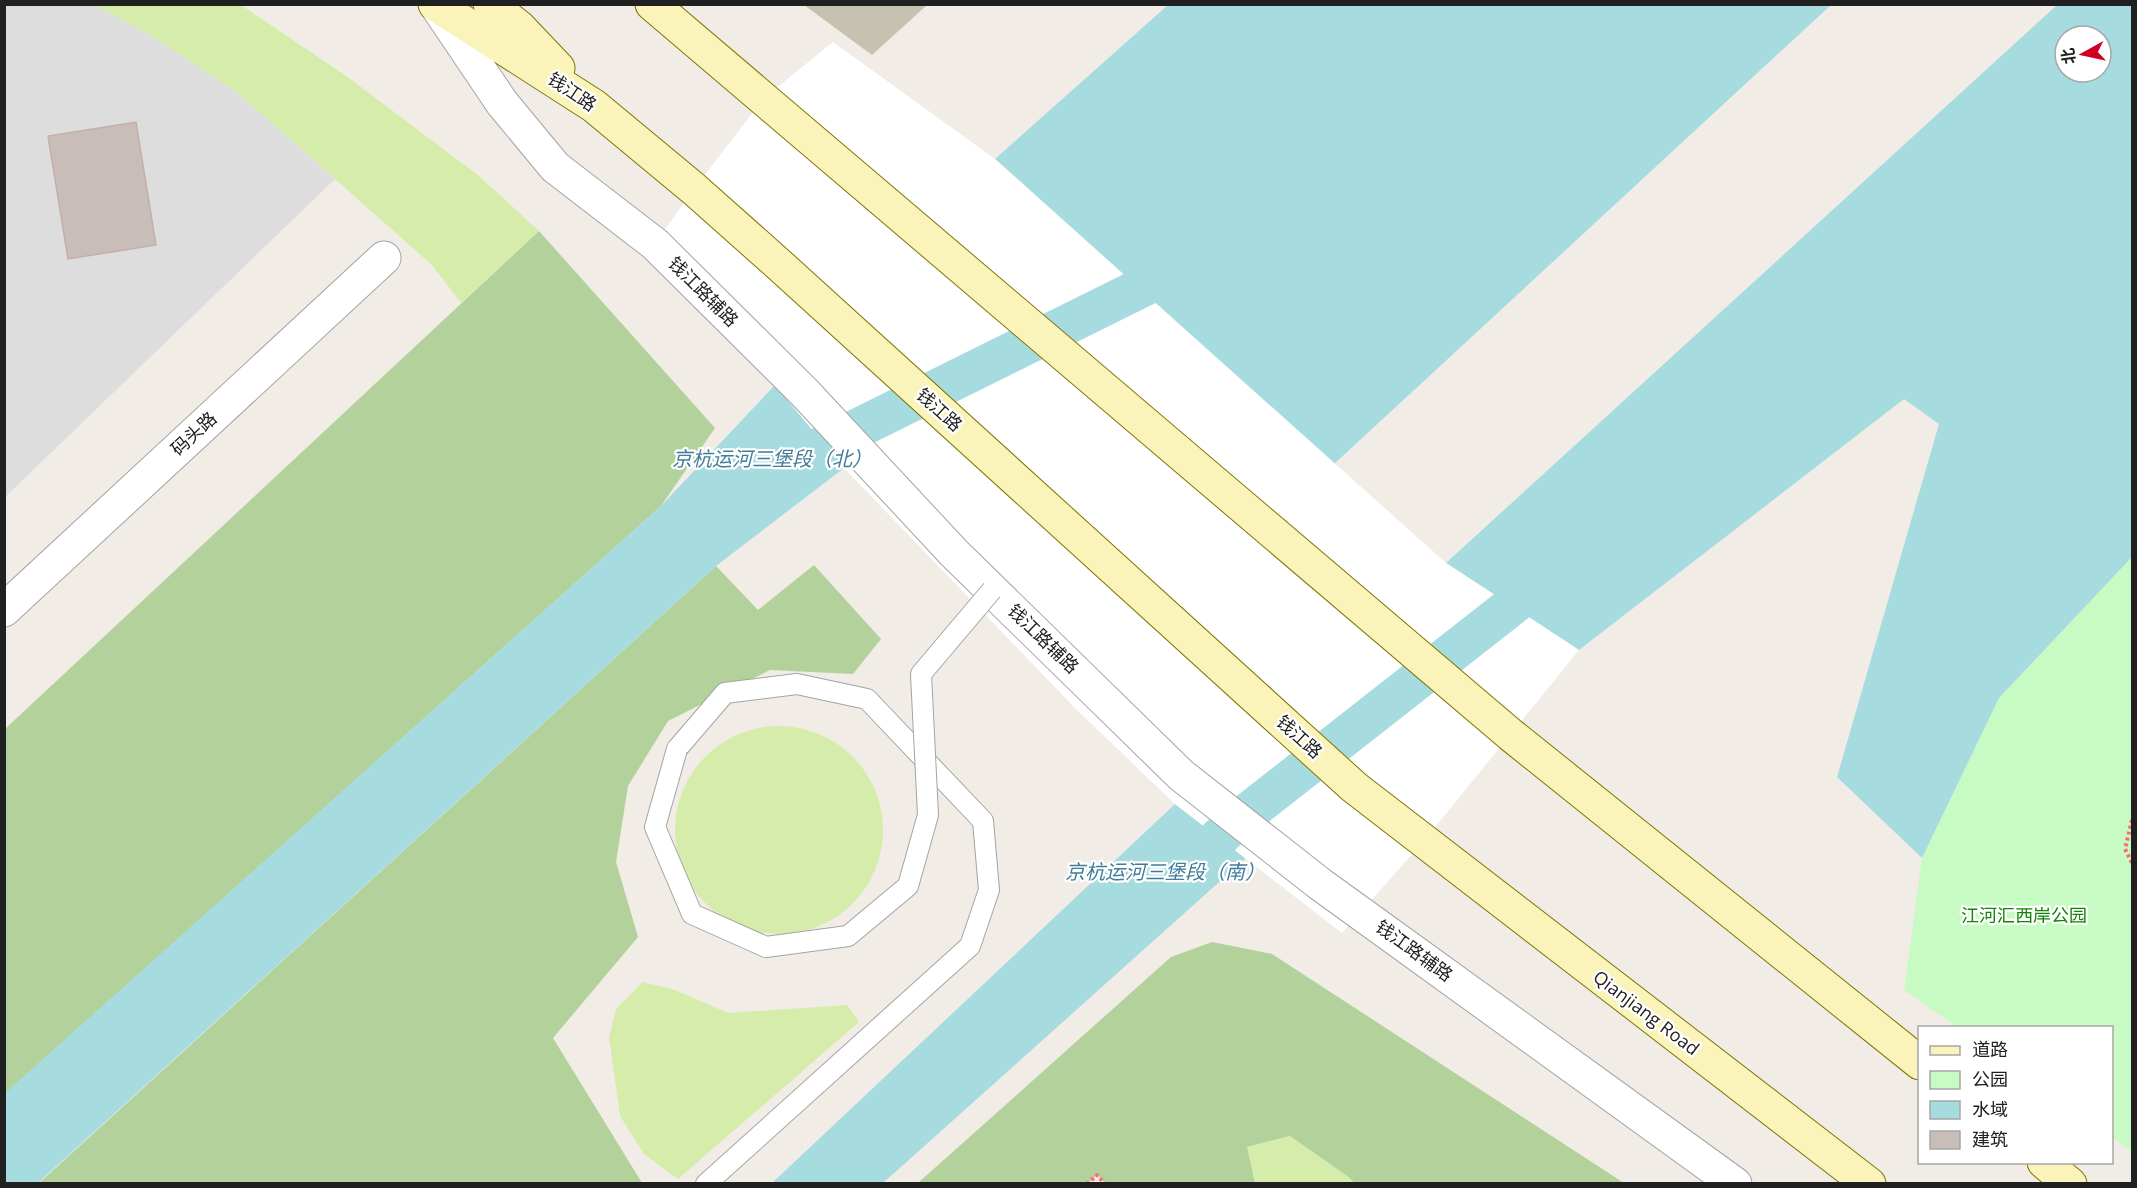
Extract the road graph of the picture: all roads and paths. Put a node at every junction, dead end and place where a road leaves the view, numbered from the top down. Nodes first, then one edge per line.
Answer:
1 (490, 4) edge
2 (652, 4) edge
3 (435, 5) edge
4 (594, 106) junction
5 (384, 258) dead end
6 (992, 590) junction
7 (4, 610) edge
8 (2133, 820) edge
9 (1423, 842) joint
10 (2133, 863) edge
11 (1918, 1061) edge
12 (2046, 1164) edge
13 (706, 1184) edge
14 (1087, 1184) edge
15 (1105, 1184) edge
16 (1735, 1184) edge
17 (1869, 1184) edge
18 (2070, 1184) edge

1 - 4 main road
2 - 11 main road
3 - 4 main road, 钱江路
3 - 6 street, 钱江路辅路
4 - 9 main road, 钱江路
5 - 7 street, 码头路
6 - 13 lane, bridge
6 - 16 street, 钱江路辅路
8 - 10 path
9 - 17 main road, Qianjiang Road
12 - 18 main road
14 - 15 path

